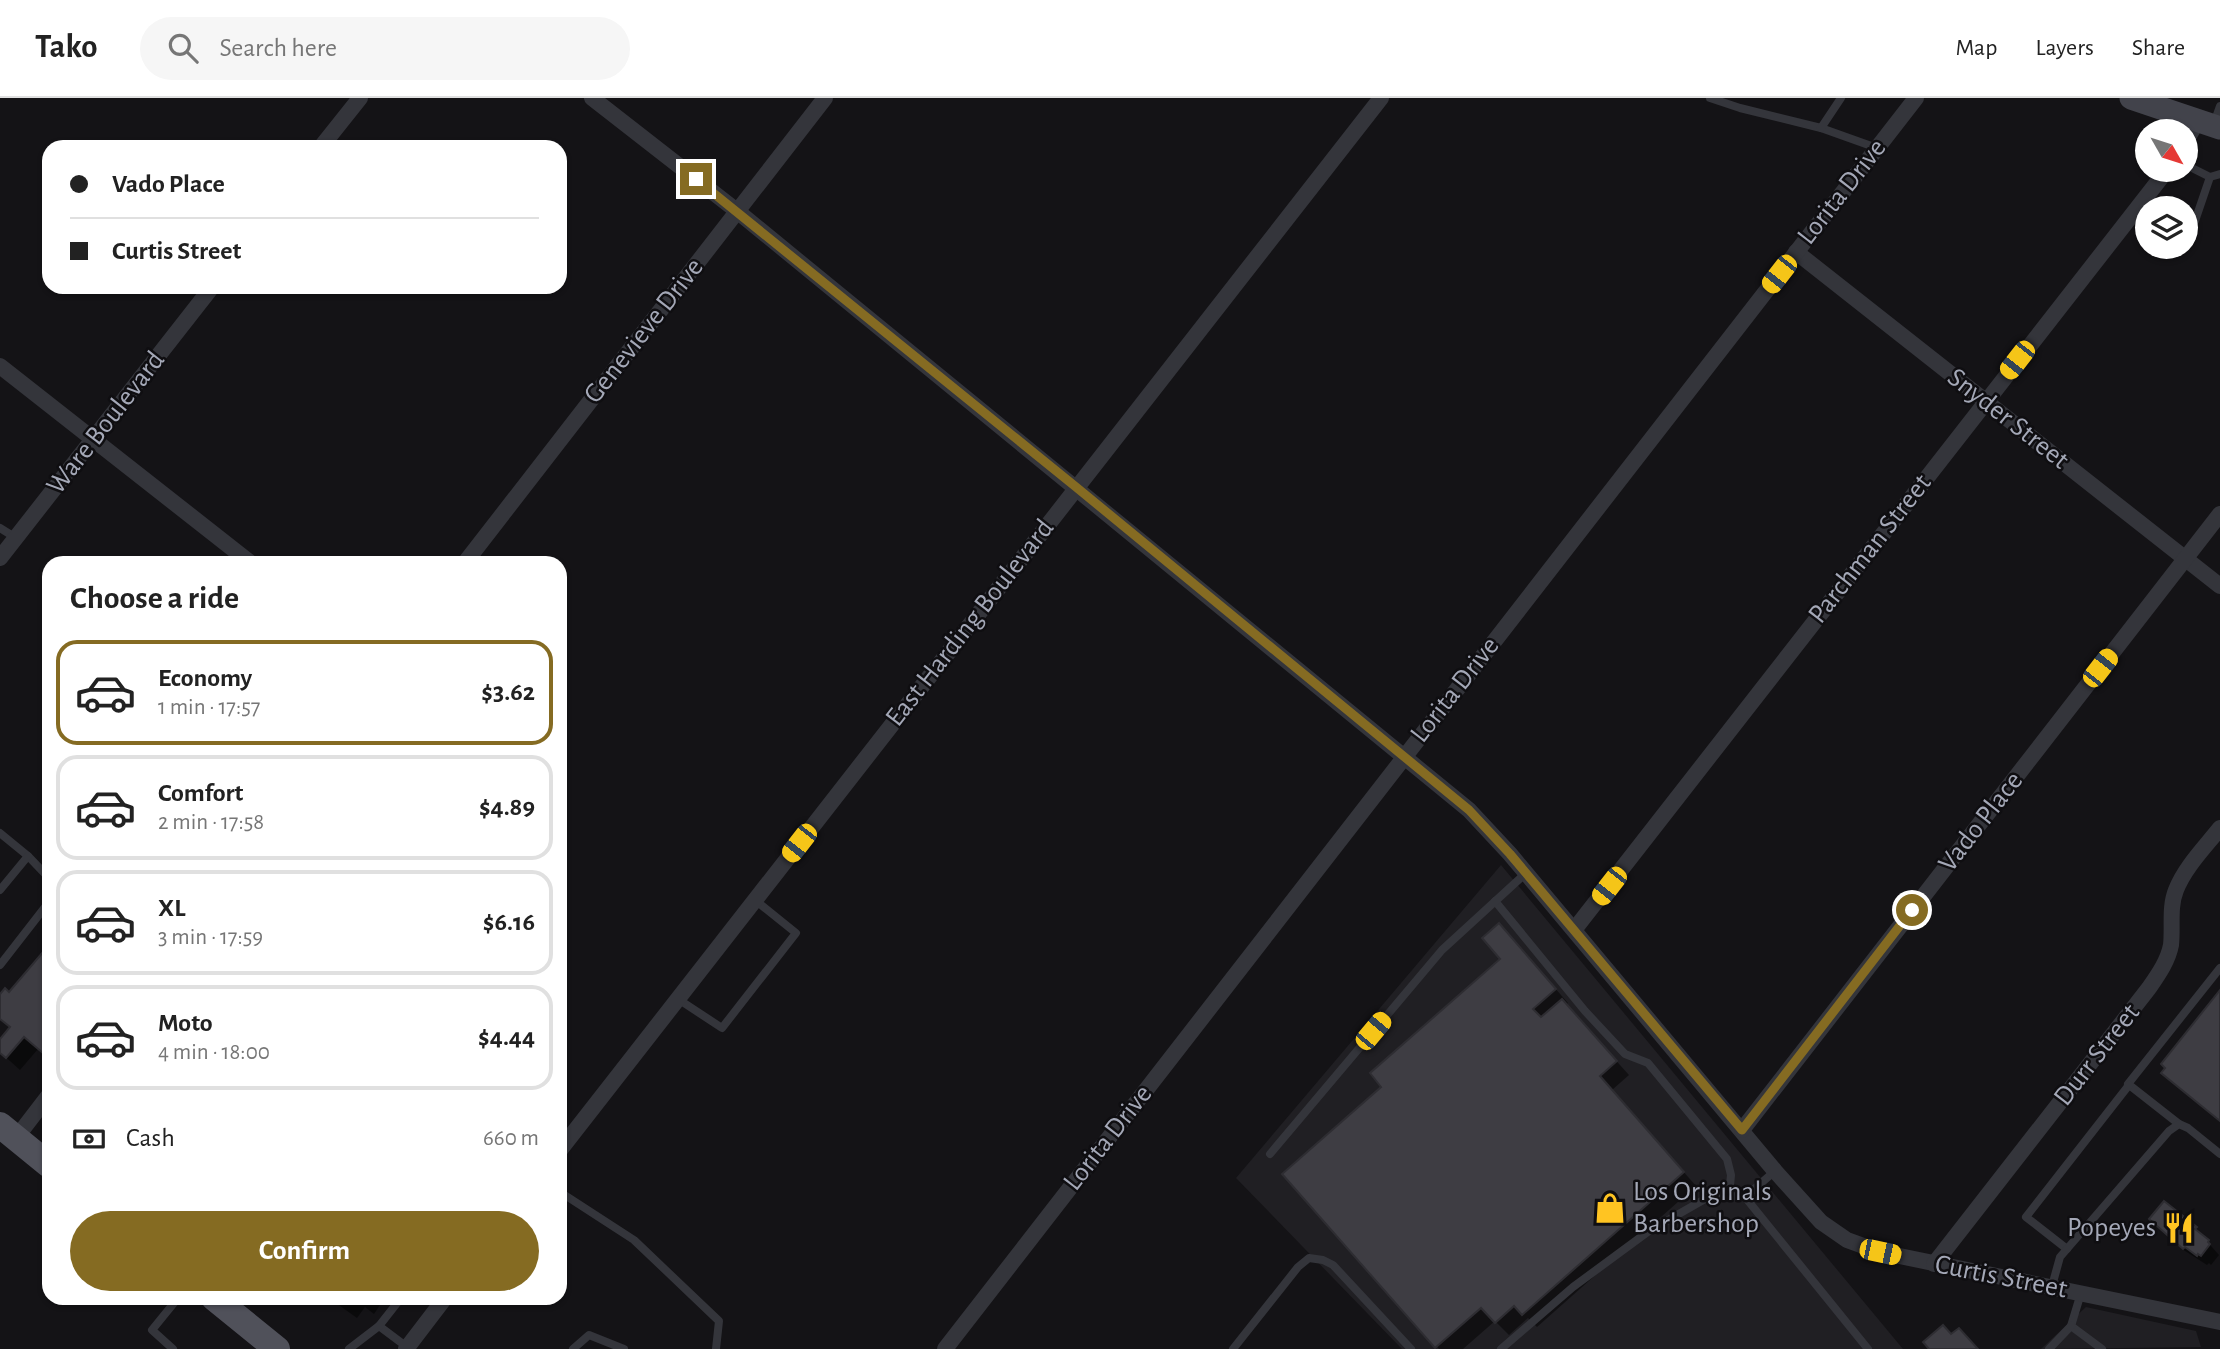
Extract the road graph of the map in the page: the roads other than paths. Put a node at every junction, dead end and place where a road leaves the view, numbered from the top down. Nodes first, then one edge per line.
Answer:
1 (359, 98) edge
2 (592, 98) edge
3 (825, 98) edge
4 (1381, 98) edge
5 (1710, 98) edge
6 (1841, 98) edge
7 (1916, 98) edge
8 (2135, 99) edge
9 (2213, 120) edge
10 (1821, 128) junction
11 (2198, 132) edge
12 (326, 140) edge
13 (1877, 148) junction
14 (2198, 171) edge
15 (2220, 174) edge
16 (2210, 177) junction
17 (2157, 182) edge
18 (2146, 196) edge
19 (2135, 209) edge
20 (737, 211) junction
21 (2198, 212) edge
22 (1796, 252) junction
23 (207, 294) edge
24 (0, 366) edge
25 (1985, 401) junction
26 (93, 439) junction
27 (1076, 487) junction
28 (2220, 514) edge
29 (0, 528) edge
30 (16, 538) junction
31 (242, 556) edge
32 (470, 556) edge
33 (0, 558) edge
34 (2186, 558) junction
35 (2220, 586) edge
36 (1403, 757) junction
37 (2220, 828) edge
38 (0, 833) edge
39 (28, 856) junction
40 (42, 871) edge
41 (1527, 873) junction
42 (0, 890) edge
43 (755, 900) junction
44 (1496, 901) junction
45 (42, 911) edge
46 (1574, 930) junction
47 (0, 965) edge
48 (2220, 968) edge
49 (678, 999) junction
50 (2129, 1086) junction
51 (42, 1101) edge
52 (2179, 1124) junction
53 (1742, 1130) junction
54 (8, 1132) edge
55 (567, 1141) edge
56 (2220, 1153) edge
57 (1270, 1154) dead end
58 (42, 1159) edge
59 (1775, 1171) junction
60 (1729, 1196) junction
61 (567, 1197) edge
62 (1745, 1197) junction
63 (2068, 1248) junction
64 (1934, 1264) junction
65 (2052, 1286) junction
66 (2081, 1293) junction
67 (172, 1305) edge
68 (223, 1305) edge
69 (395, 1305) edge
70 (440, 1305) edge
71 (2220, 1322) edge
72 (379, 1325) junction
73 (2071, 1326) junction
74 (407, 1348) edge
75 (173, 1349) edge
76 (277, 1349) edge
77 (349, 1349) edge
78 (573, 1349) edge
79 (624, 1349) edge
80 (716, 1349) edge
81 (945, 1349) edge
82 (1233, 1349) edge
83 (1411, 1349) edge
84 (1501, 1349) edge
85 (1868, 1349) edge
86 (2049, 1349) edge
87 (2102, 1349) edge

1 - 12 street
2 - 20 street, Curtis Street
3 - 20 street, Genevieve Drive
4 - 27 street, East Harding Boulevard
5 - 10 lane
6 - 10 lane
7 - 13 street, Lorita Drive
8 - 9 main road
9 - 11 street
10 - 13 lane
13 - 22 street, Lorita Drive
14 - 16 lane
15 - 16 lane
16 - 21 lane
17 - 18 street, Parchman Street
19 - 25 street, Parchman Street
20 - 27 street, Curtis Street
20 - 32 street, Genevieve Drive
22 - 25 street, Snyder Street
22 - 36 street, Lorita Drive
23 - 26 street, Ware Boulevard
24 - 26 street
25 - 34 street, Snyder Street
25 - 46 street, Parchman Street
26 - 30 street, Ware Boulevard
26 - 31 street
27 - 36 street, Curtis Street
27 - 43 street, East Harding Boulevard
28 - 34 street, Vado Place
29 - 30 lane
30 - 33 street, Ware Boulevard
34 - 35 street, Snyder Street
34 - 53 street, Vado Place
36 - 41 street, Curtis Street
36 - 81 street, Lorita Drive
37 - 64 street, Durr Street
38 - 39 lane
39 - 40 lane
39 - 42 lane
41 - 44 lane
41 - 46 street, Curtis Street
43 - 49 street, East Harding Boulevard
43 - 49 lane
44 - 57 lane
44 - 60 lane
45 - 47 lane
46 - 53 street, Curtis Street
48 - 50 lane
49 - 55 street, East Harding Boulevard
50 - 52 lane
50 - 63 lane
51 - 54 street
52 - 56 lane
52 - 63 lane
53 - 59 street, Curtis Street
54 - 58 main road
59 - 62 lane
59 - 64 street, Curtis Street
60 - 62 lane
60 - 84 lane
61 - 80 lane
62 - 85 lane
63 - 65 lane
64 - 65 street, Curtis Street
65 - 66 street, Curtis Street
66 - 71 street, Curtis Street
66 - 73 lane
67 - 75 lane
68 - 76 main road
69 - 72 lane
70 - 74 street
72 - 74 lane
72 - 77 lane
73 - 86 lane
73 - 87 lane
78 - 79 lane
82 - 83 lane

